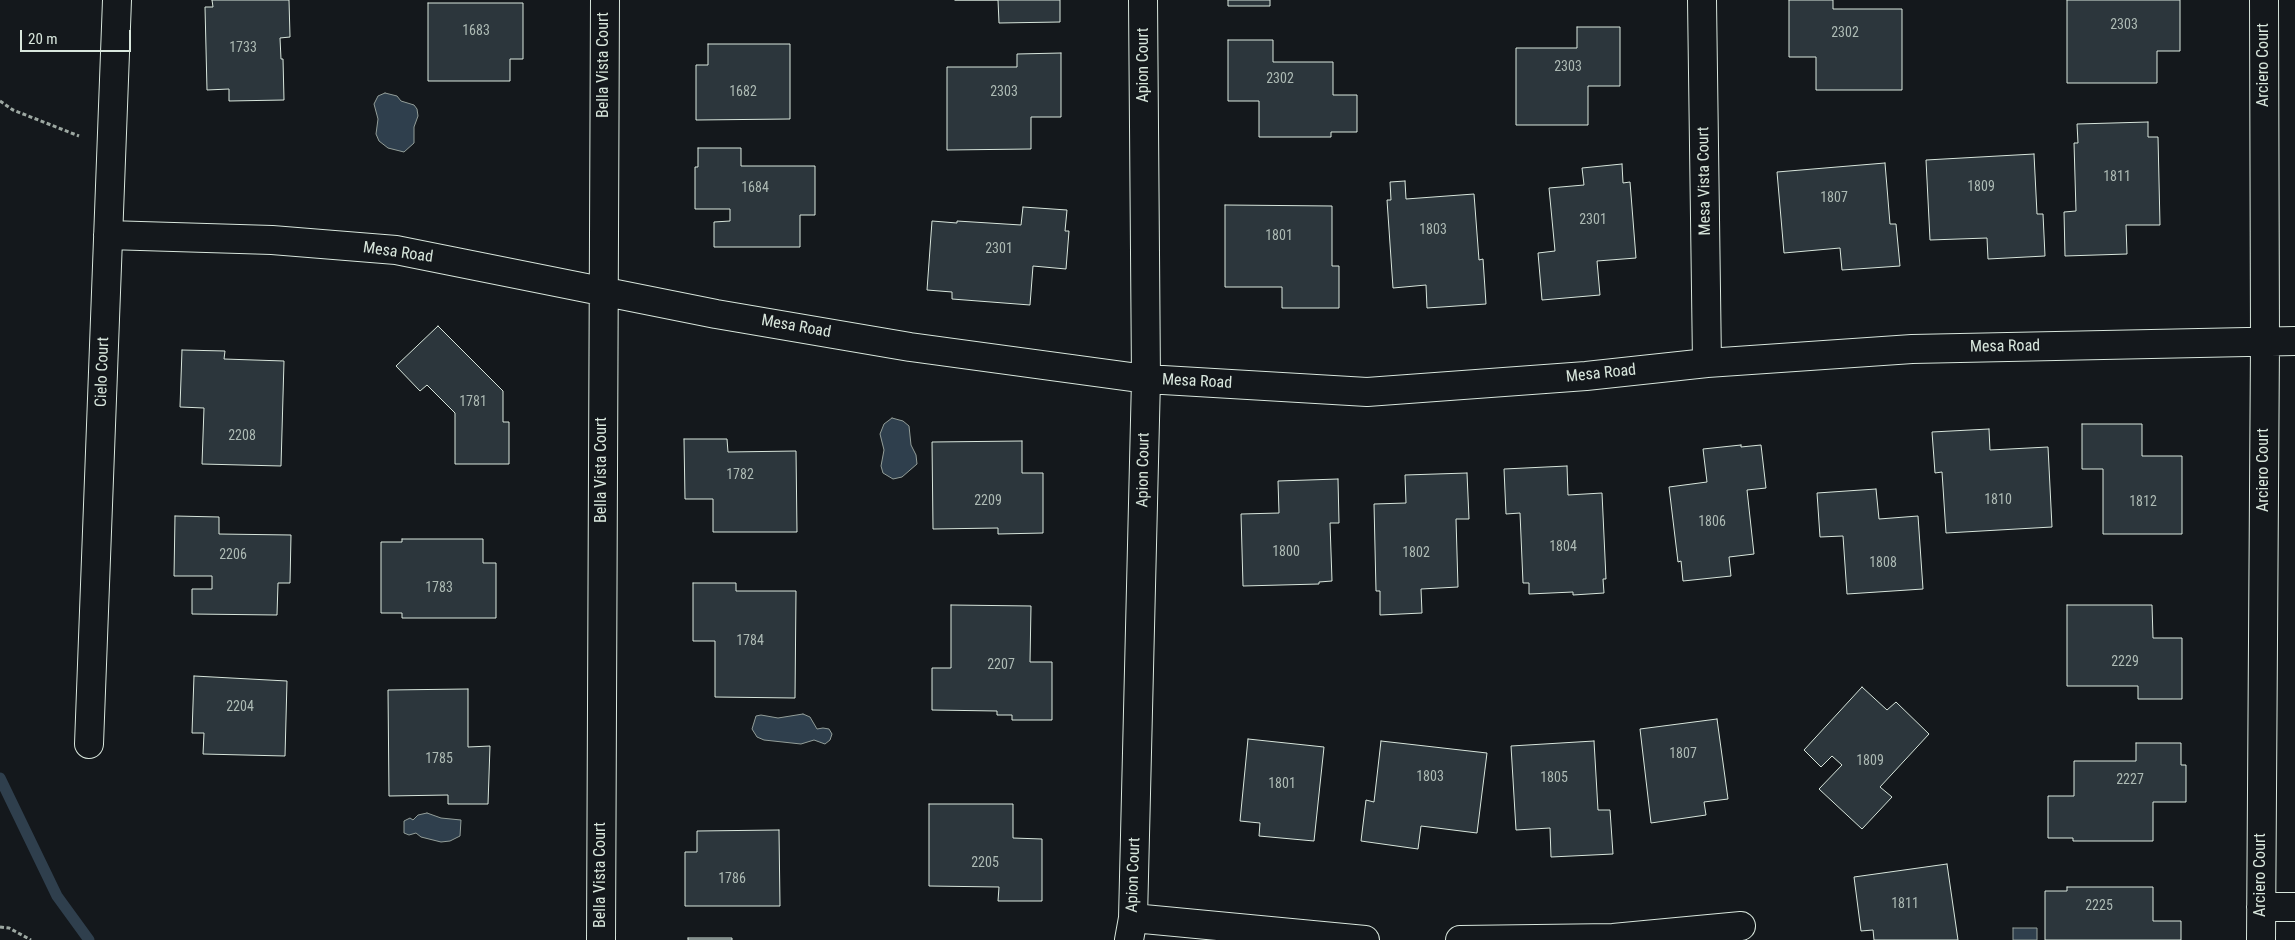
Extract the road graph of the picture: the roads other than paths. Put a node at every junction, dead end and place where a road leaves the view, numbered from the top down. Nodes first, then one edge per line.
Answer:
1 (117, 0) edge
2 (605, 0) edge
3 (1143, 0) edge
4 (1702, 0) edge
5 (2264, 0) edge
6 (108, 235) junction
7 (602, 290) junction
8 (2295, 341) edge
9 (2265, 342) junction
10 (1708, 362) junction
11 (1146, 379) junction
12 (89, 744) dead end
13 (2261, 907) junction
14 (2295, 907) edge
15 (1741, 926) dead end
16 (1131, 929) edge
17 (601, 940) edge
18 (1365, 940) edge
19 (1460, 940) edge
20 (2261, 940) edge

1 - 6 street, Cielo Court
2 - 7 street, Bella Vista Court
3 - 11 street, Apion Court
4 - 10 street, Mesa Vista Court
5 - 9 street, Arciero Court
6 - 7 street, Mesa Road
6 - 12 street, Cielo Court
7 - 11 street, Mesa Road
7 - 17 street, Bella Vista Court
8 - 9 street, Mesa Road
9 - 10 street, Mesa Road
9 - 13 street, Arciero Court
10 - 11 street, Mesa Road
11 - 16 street, Apion Court
13 - 14 street
13 - 20 street, Arciero Court
15 - 19 street
16 - 18 street

